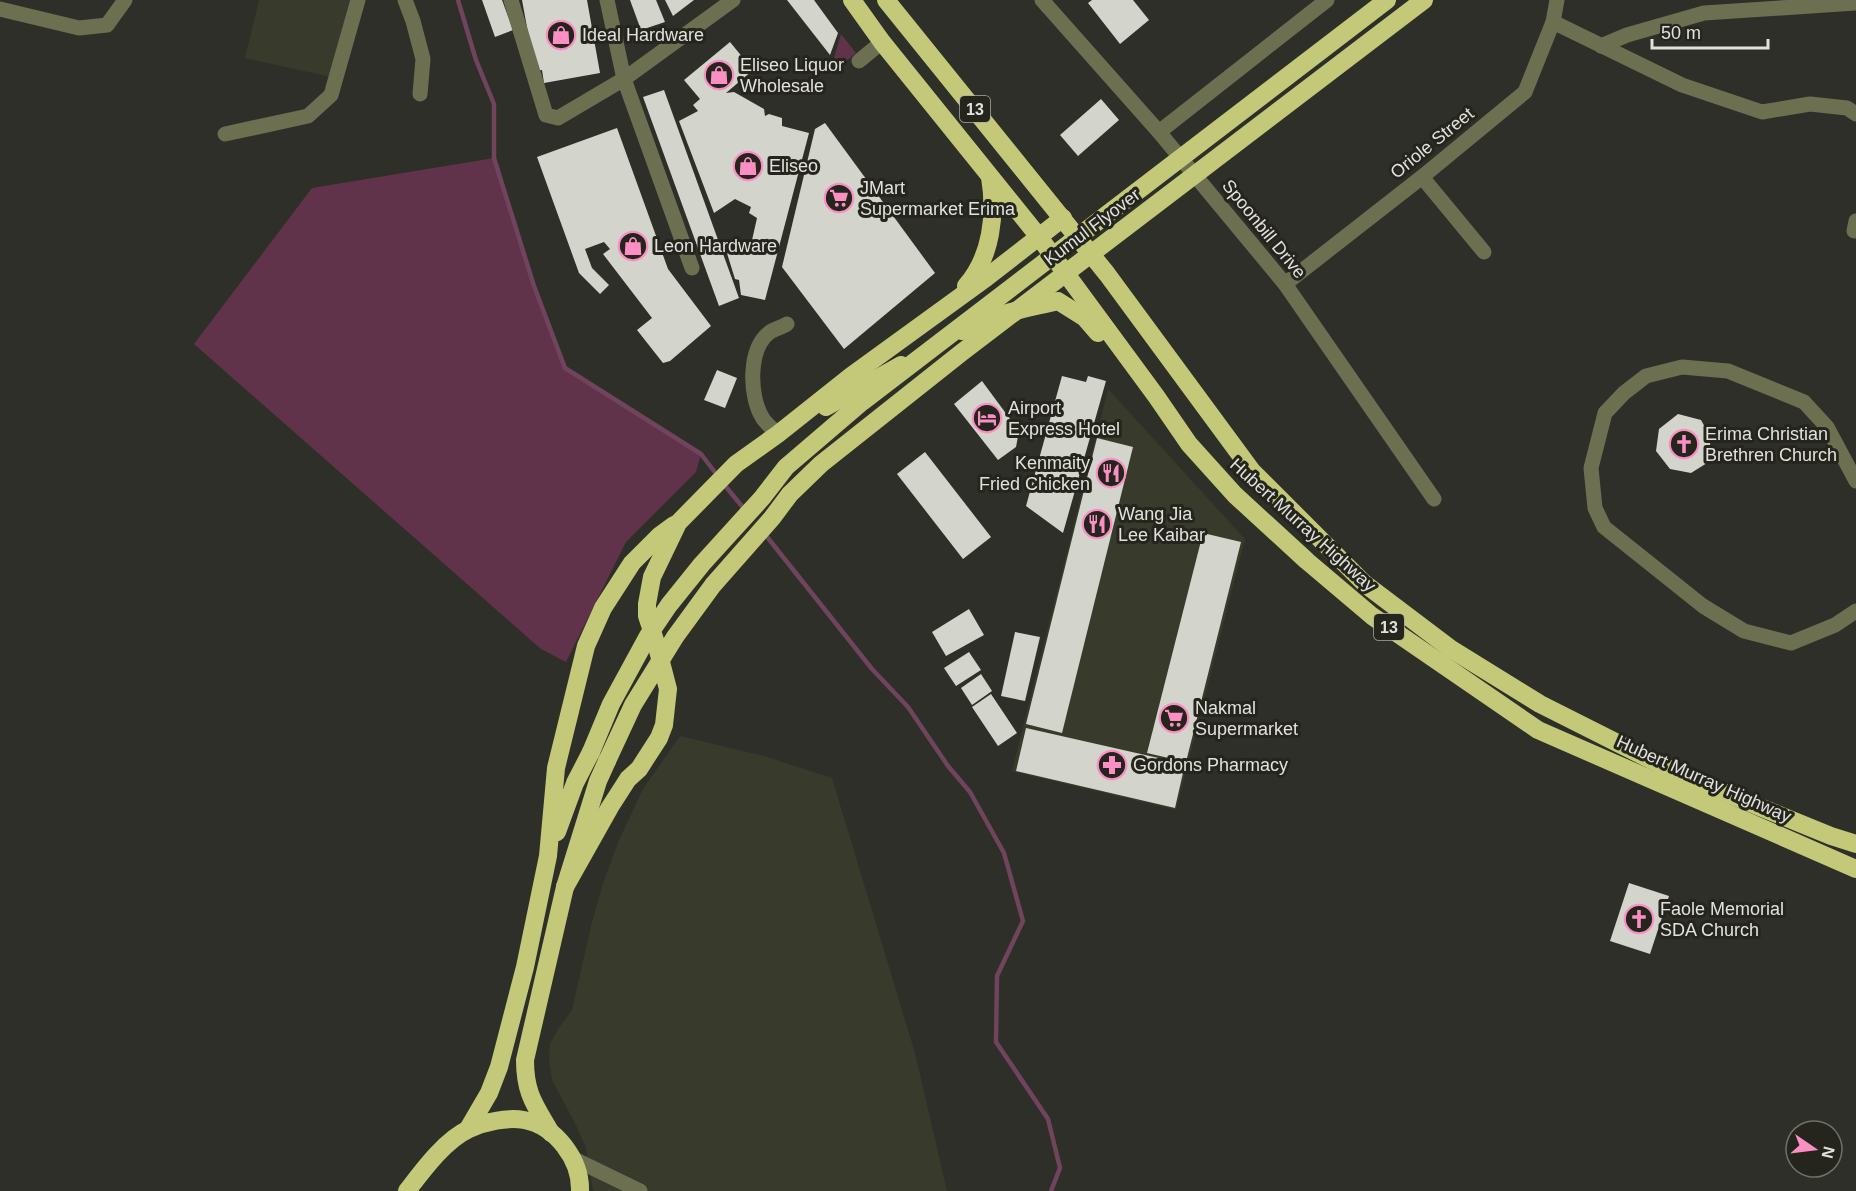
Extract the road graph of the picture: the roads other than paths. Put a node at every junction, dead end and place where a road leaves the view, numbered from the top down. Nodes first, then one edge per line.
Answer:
1 (125, 0) edge
2 (358, 0) edge
3 (405, 0) edge
4 (511, 0) edge
5 (607, 0) edge
6 (733, 0) edge
7 (852, 0) edge
8 (886, 0) edge
9 (1042, 0) edge
10 (1327, 0) edge
11 (1387, 0) edge
12 (1424, 0) edge
13 (1557, 0) edge
14 (1856, 3) edge
15 (0, 9) edge
16 (1553, 22) junction
17 (882, 42) junction
18 (1601, 46) junction
19 (859, 61) dead end
20 (624, 79) junction
21 (420, 94) dead end
22 (1856, 114) edge
23 (1159, 132) junction
24 (225, 134) dead end
25 (990, 175) junction
26 (1422, 177) junction
27 (1063, 219) junction
28 (1039, 237) junction
29 (1484, 252) dead end
30 (692, 268) dead end
31 (1285, 284) junction
32 (947, 308) junction
33 (787, 324) dead end
34 (1156, 396) junction
35 (778, 434) junction
36 (1856, 481) edge
37 (1434, 499) dead end
38 (682, 517) junction
39 (1856, 611) edge
40 (1856, 844) edge
41 (548, 856) junction
42 (1856, 868) edge
43 (565, 887) junction
44 (468, 1129) junction
45 (551, 1133) junction
46 (572, 1158) junction
47 (407, 1191) edge
48 (580, 1191) edge
49 (640, 1191) edge

1 - 15 street
2 - 24 street
3 - 21 street
4 - 20 street
5 - 20 street
6 - 20 street
7 - 17 highway, Hubert Murray Highway / 13
8 - 27 highway, Hubert Murray Highway / 13
9 - 23 street, Spoonbill Drive
10 - 23 street
11 - 41 highway, Kumul Flyover, bridge
12 - 43 highway, Kumul Flyover, bridge
13 - 16 street, Oriole Street
14 - 18 street
16 - 18 street
16 - 26 street, Oriole Street
17 - 19 street
17 - 25 highway, Hubert Murray Highway / 13
18 - 22 street
20 - 30 street
23 - 31 street, Spoonbill Drive
25 - 28 highway, Hubert Murray Highway / 13
25 - 32 highway
26 - 29 street
26 - 31 street, Oriole Street
27 - 28 highway
27 - 40 highway, Hubert Murray Highway / 13
28 - 32 highway
28 - 34 highway, Hubert Murray Highway / 13
31 - 37 street, Spoonbill Drive
32 - 35 highway
33 - 35 street
34 - 35 highway
34 - 42 highway, Hubert Murray Highway / 13
35 - 38 highway
36 - 39 street
38 - 41 highway
38 - 43 highway
41 - 44 highway
43 - 45 highway
44 - 45 highway
44 - 47 highway
45 - 46 highway
46 - 48 highway
46 - 49 street

